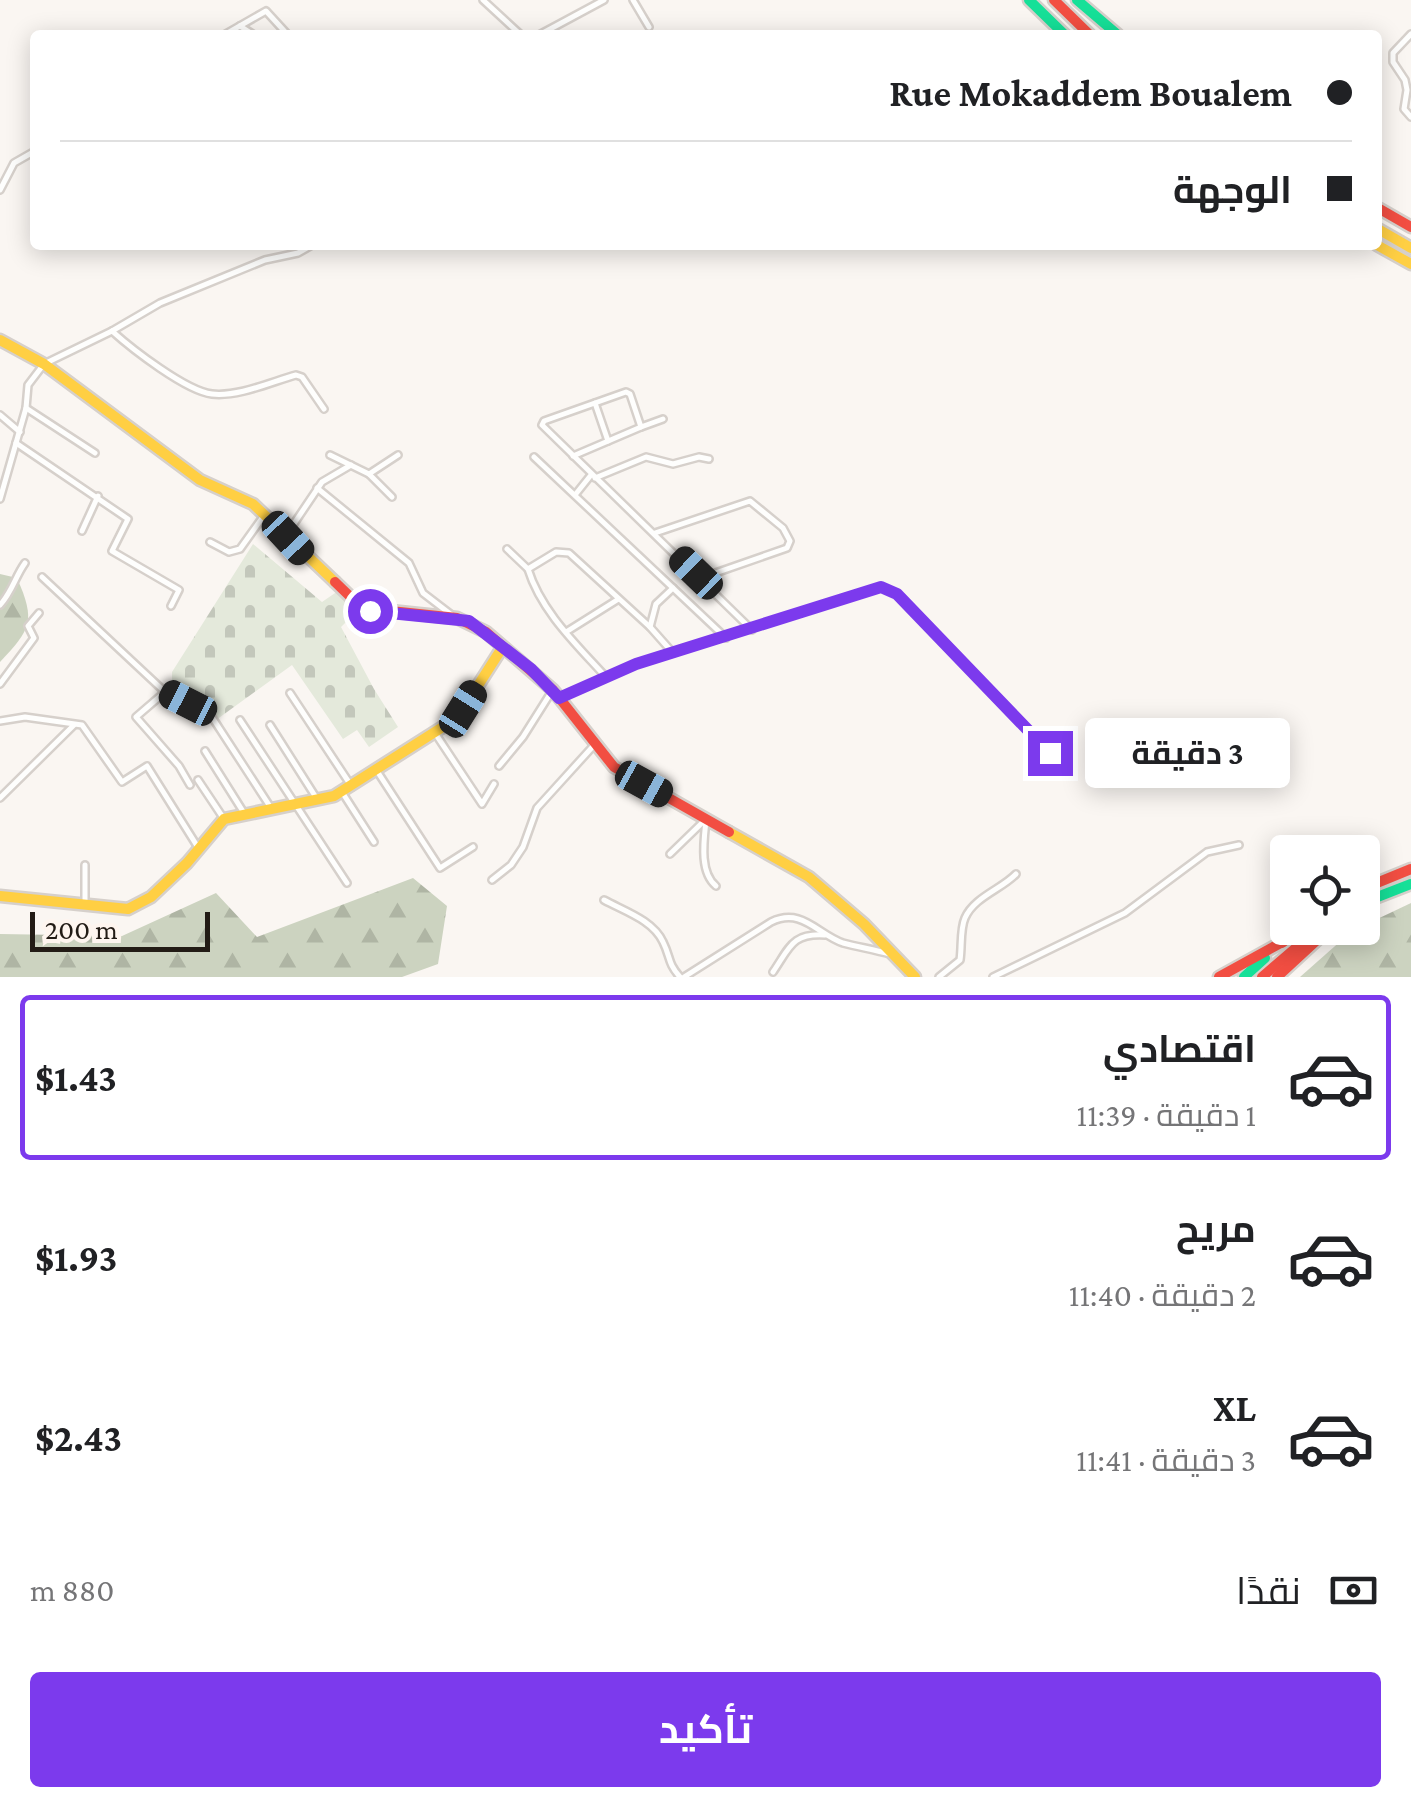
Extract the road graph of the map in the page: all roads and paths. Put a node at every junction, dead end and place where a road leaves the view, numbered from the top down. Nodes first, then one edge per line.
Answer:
1 (483, 0) edge
2 (604, 0) edge
3 (633, 0) edge
4 (1028, 0) edge
5 (1057, 0) edge
6 (1078, 0) edge
7 (240, 26) junction
8 (649, 26) dead end
9 (233, 30) edge
10 (246, 30) edge
11 (284, 30) edge
12 (516, 30) edge
13 (548, 30) edge
14 (1060, 30) edge
15 (1084, 30) edge
16 (1112, 30) edge
17 (1411, 34) edge
18 (1411, 117) edge
19 (30, 154) edge
20 (0, 190) edge
21 (1382, 210) edge
22 (1411, 227) edge
23 (1382, 231) edge
24 (1382, 247) edge
25 (1411, 248) edge
26 (303, 250) edge
27 (1411, 264) edge
28 (112, 332) junction
29 (0, 340) edge
30 (44, 364) junction
31 (595, 403) junction
32 (26, 408) junction
33 (324, 408) dead end
34 (0, 415) edge
35 (662, 419) dead end
36 (642, 427) junction
37 (20, 432) junction
38 (608, 441) junction
39 (16, 443) junction
40 (95, 454) dead end
41 (330, 455) dead end
42 (398, 455) dead end
43 (573, 456) junction
44 (534, 458) dead end
45 (709, 459) dead end
46 (351, 464) junction
47 (370, 474) junction
48 (593, 477) junction
49 (317, 488) junction
50 (575, 495) junction
51 (98, 496) junction
52 (392, 497) dead end
53 (0, 499) edge
54 (265, 514) junction
55 (82, 530) dead end
56 (655, 533) junction
57 (286, 536) junction
58 (210, 542) dead end
59 (507, 549) dead end
60 (26, 563) dead end
61 (528, 569) junction
62 (42, 577) dead end
63 (701, 578) junction
64 (673, 588) junction
65 (617, 600) junction
66 (0, 606) edge
67 (171, 606) dead end
68 (39, 614) dead end
69 (456, 618) junction
70 (650, 627) junction
71 (752, 630) junction
72 (566, 632) junction
73 (726, 638) junction
74 (502, 648) junction
75 (673, 653) junction
76 (606, 676) junction
77 (0, 684) edge
78 (165, 692) junction
79 (290, 693) dead end
80 (556, 694) junction
81 (240, 720) dead end
82 (0, 722) edge
83 (74, 725) junction
84 (270, 726) dead end
85 (435, 732) junction
86 (596, 743) junction
87 (204, 751) dead end
88 (1050, 753) dead end
89 (499, 766) dead end
90 (376, 771) junction
91 (198, 780) dead end
92 (494, 784) dead end
93 (190, 785) dead end
94 (347, 790) junction
95 (0, 798) edge
96 (318, 801) junction
97 (294, 804) junction
98 (272, 808) junction
99 (244, 813) junction
100 (224, 819) junction
101 (706, 820) junction
102 (374, 842) dead end
103 (1240, 846) dead end
104 (473, 847) dead end
105 (199, 849) junction
106 (670, 854) dead end
107 (85, 865) dead end
108 (1411, 869) edge
109 (1016, 874) dead end
110 (492, 880) dead end
111 (1380, 882) edge
112 (347, 883) dead end
113 (1411, 884) edge
114 (716, 886) dead end
115 (0, 896) edge
116 (1380, 896) edge
117 (604, 900) dead end
118 (85, 907) junction
119 (826, 935) junction
120 (1277, 945) edge
121 (1280, 945) edge
122 (1299, 945) edge
123 (1312, 945) edge
124 (894, 955) junction
125 (773, 972) dead end
126 (698, 974) edge
127 (682, 977) edge
128 (915, 977) edge
129 (940, 977) edge
130 (993, 977) edge
131 (1219, 977) edge
132 (1244, 977) edge
133 (1262, 977) edge
134 (1277, 977) edge

1 - 12 street
2 - 13 street
3 - 8 street
4 - 14 main road
5 - 15 main road
6 - 16 main road
7 - 9 street
7 - 10 street
7 - 11 street
17 - 18 street
19 - 20 street
21 - 22 main road
23 - 25 main road
24 - 27 main road
26 - 28 street
28 - 30 street
28 - 33 street
29 - 30 main road
30 - 32 street
30 - 54 main road
31 - 36 street
31 - 38 street
31 - 43 street
32 - 37 street
32 - 40 street
34 - 37 street
35 - 36 street
36 - 38 street
37 - 39 street
38 - 43 street
39 - 51 street
39 - 53 street
41 - 46 street
42 - 47 street
43 - 48 street
44 - 50 street
45 - 48 street
46 - 47 street
46 - 49 street
47 - 52 street
48 - 50 street
48 - 56 street
49 - 57 street
49 - 69 street
50 - 64 street
51 - 55 street
51 - 67 street
54 - 57 main road
54 - 58 street
56 - 63 street
56 - 63 street
57 - 69 main road
59 - 61 street
60 - 66 street
61 - 65 street
61 - 72 street
62 - 78 street
63 - 71 street
64 - 70 street
64 - 73 street
65 - 70 street
65 - 72 street
68 - 77 street
69 - 74 main road
70 - 75 street
71 - 73 street
71 - 88 street
72 - 76 street
73 - 75 street
74 - 80 main road
74 - 85 main road
75 - 76 street
76 - 80 street
78 - 93 street
78 - 98 street
79 - 94 street
80 - 86 main road
80 - 89 street
81 - 97 street
82 - 83 street
83 - 95 street
83 - 105 street
84 - 96 street
85 - 90 main road
85 - 92 street
86 - 101 main road
86 - 110 street
87 - 99 street
90 - 94 main road
90 - 104 street
91 - 100 street
94 - 96 main road
94 - 102 street
96 - 97 main road
97 - 98 main road
97 - 112 street
98 - 99 main road
99 - 100 main road
100 - 105 main road
101 - 106 street
101 - 114 street
101 - 124 main road
103 - 130 street
105 - 118 main road
107 - 118 street
108 - 111 main road
109 - 129 street
113 - 116 main road
115 - 118 main road
117 - 127 street
119 - 124 street
119 - 125 street
119 - 126 street
120 - 131 main road
121 - 132 main road
122 - 133 main road
123 - 134 main road
124 - 128 main road
126 - 127 street

